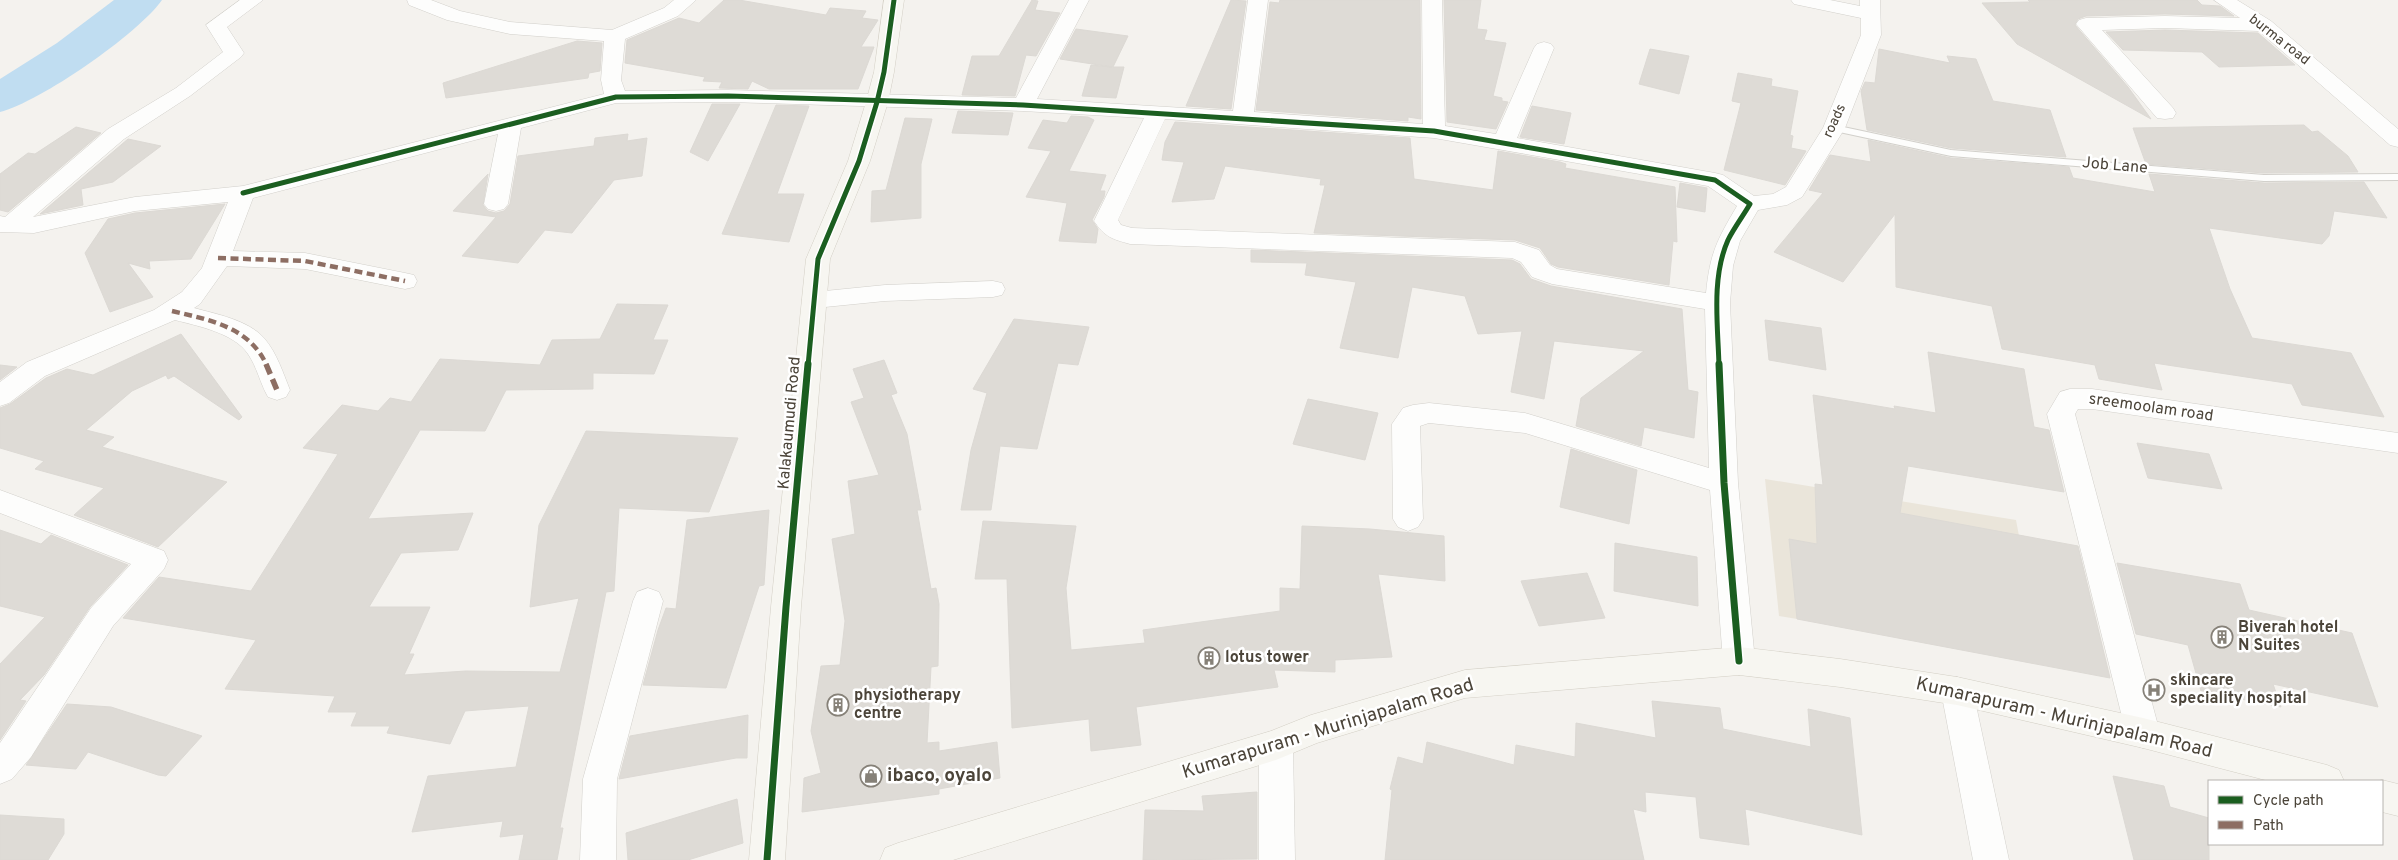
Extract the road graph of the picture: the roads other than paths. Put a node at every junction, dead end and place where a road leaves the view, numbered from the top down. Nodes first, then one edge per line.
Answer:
1 (253, 0) edge
2 (686, 0) edge
3 (894, 0) edge
4 (1079, 0) edge
5 (1258, 0) edge
6 (1432, 0) edge
7 (1801, 0) edge
8 (2224, 0) edge
9 (416, 1) edge
10 (1870, 7) edge
11 (2264, 25) junction
12 (615, 36) junction
13 (1544, 48) dead end
14 (616, 97) junction
15 (877, 102) junction
16 (1023, 105) junction
17 (1157, 112) junction
18 (2164, 113) dead end
19 (1243, 118) junction
20 (510, 126) junction
21 (1834, 128) junction
22 (1434, 131) junction
23 (2398, 140) edge
24 (1504, 142) junction
25 (2398, 177) edge
26 (243, 193) junction
27 (496, 204) dead end
28 (1750, 204) junction
29 (5, 224) edge
30 (218, 258) junction
31 (404, 281) dead end
32 (993, 289) dead end
33 (814, 300) junction
34 (1717, 303) junction
35 (172, 311) junction
36 (277, 390) dead end
37 (0, 396) edge
38 (2398, 443) edge
39 (1724, 483) junction
40 (0, 501) edge
41 (1408, 520) dead end
42 (648, 601) dead end
43 (1739, 661) junction
44 (1957, 691) junction
45 (2143, 733) junction
46 (1276, 745) junction
47 (0, 768) edge
48 (2323, 780) edge
49 (598, 860) edge
50 (767, 860) edge
51 (898, 860) edge
52 (1277, 860) edge
53 (1991, 860) edge

1 - 29 street
2 - 12 street
3 - 15 street, Kalakaumudi Road
4 - 16 street
5 - 19 street
6 - 22 street
7 - 10 street
8 - 11 street, burma road
9 - 12 street
10 - 21 street, roads
11 - 18 street
11 - 23 street, burma road
12 - 14 street
13 - 24 street
14 - 15 street
14 - 20 street
15 - 16 street
15 - 33 street, Kalakaumudi Road
16 - 17 street
17 - 19 street
17 - 34 street
19 - 22 street
20 - 26 street
20 - 27 street
21 - 25 lane, Job Lane
21 - 28 street, roads
22 - 24 street
24 - 28 street
26 - 29 street
26 - 30 street
28 - 34 street
30 - 31 street
30 - 35 street
32 - 33 street
33 - 50 street, Kalakaumudi Road
34 - 39 street
35 - 36 street
35 - 37 street
38 - 45 street, sreemoolam road
39 - 41 street
39 - 43 street
40 - 47 street
42 - 49 street
43 - 44 street, Kumarapuram - Murinjapalam Road
43 - 46 street, Kumarapuram - Murinjapalam Road
44 - 45 street, Kumarapuram - Murinjapalam Road
44 - 53 street
45 - 48 street, Kumarapuram - Murinjapalam Road
46 - 51 street, Kumarapuram - Murinjapalam Road
46 - 52 street

